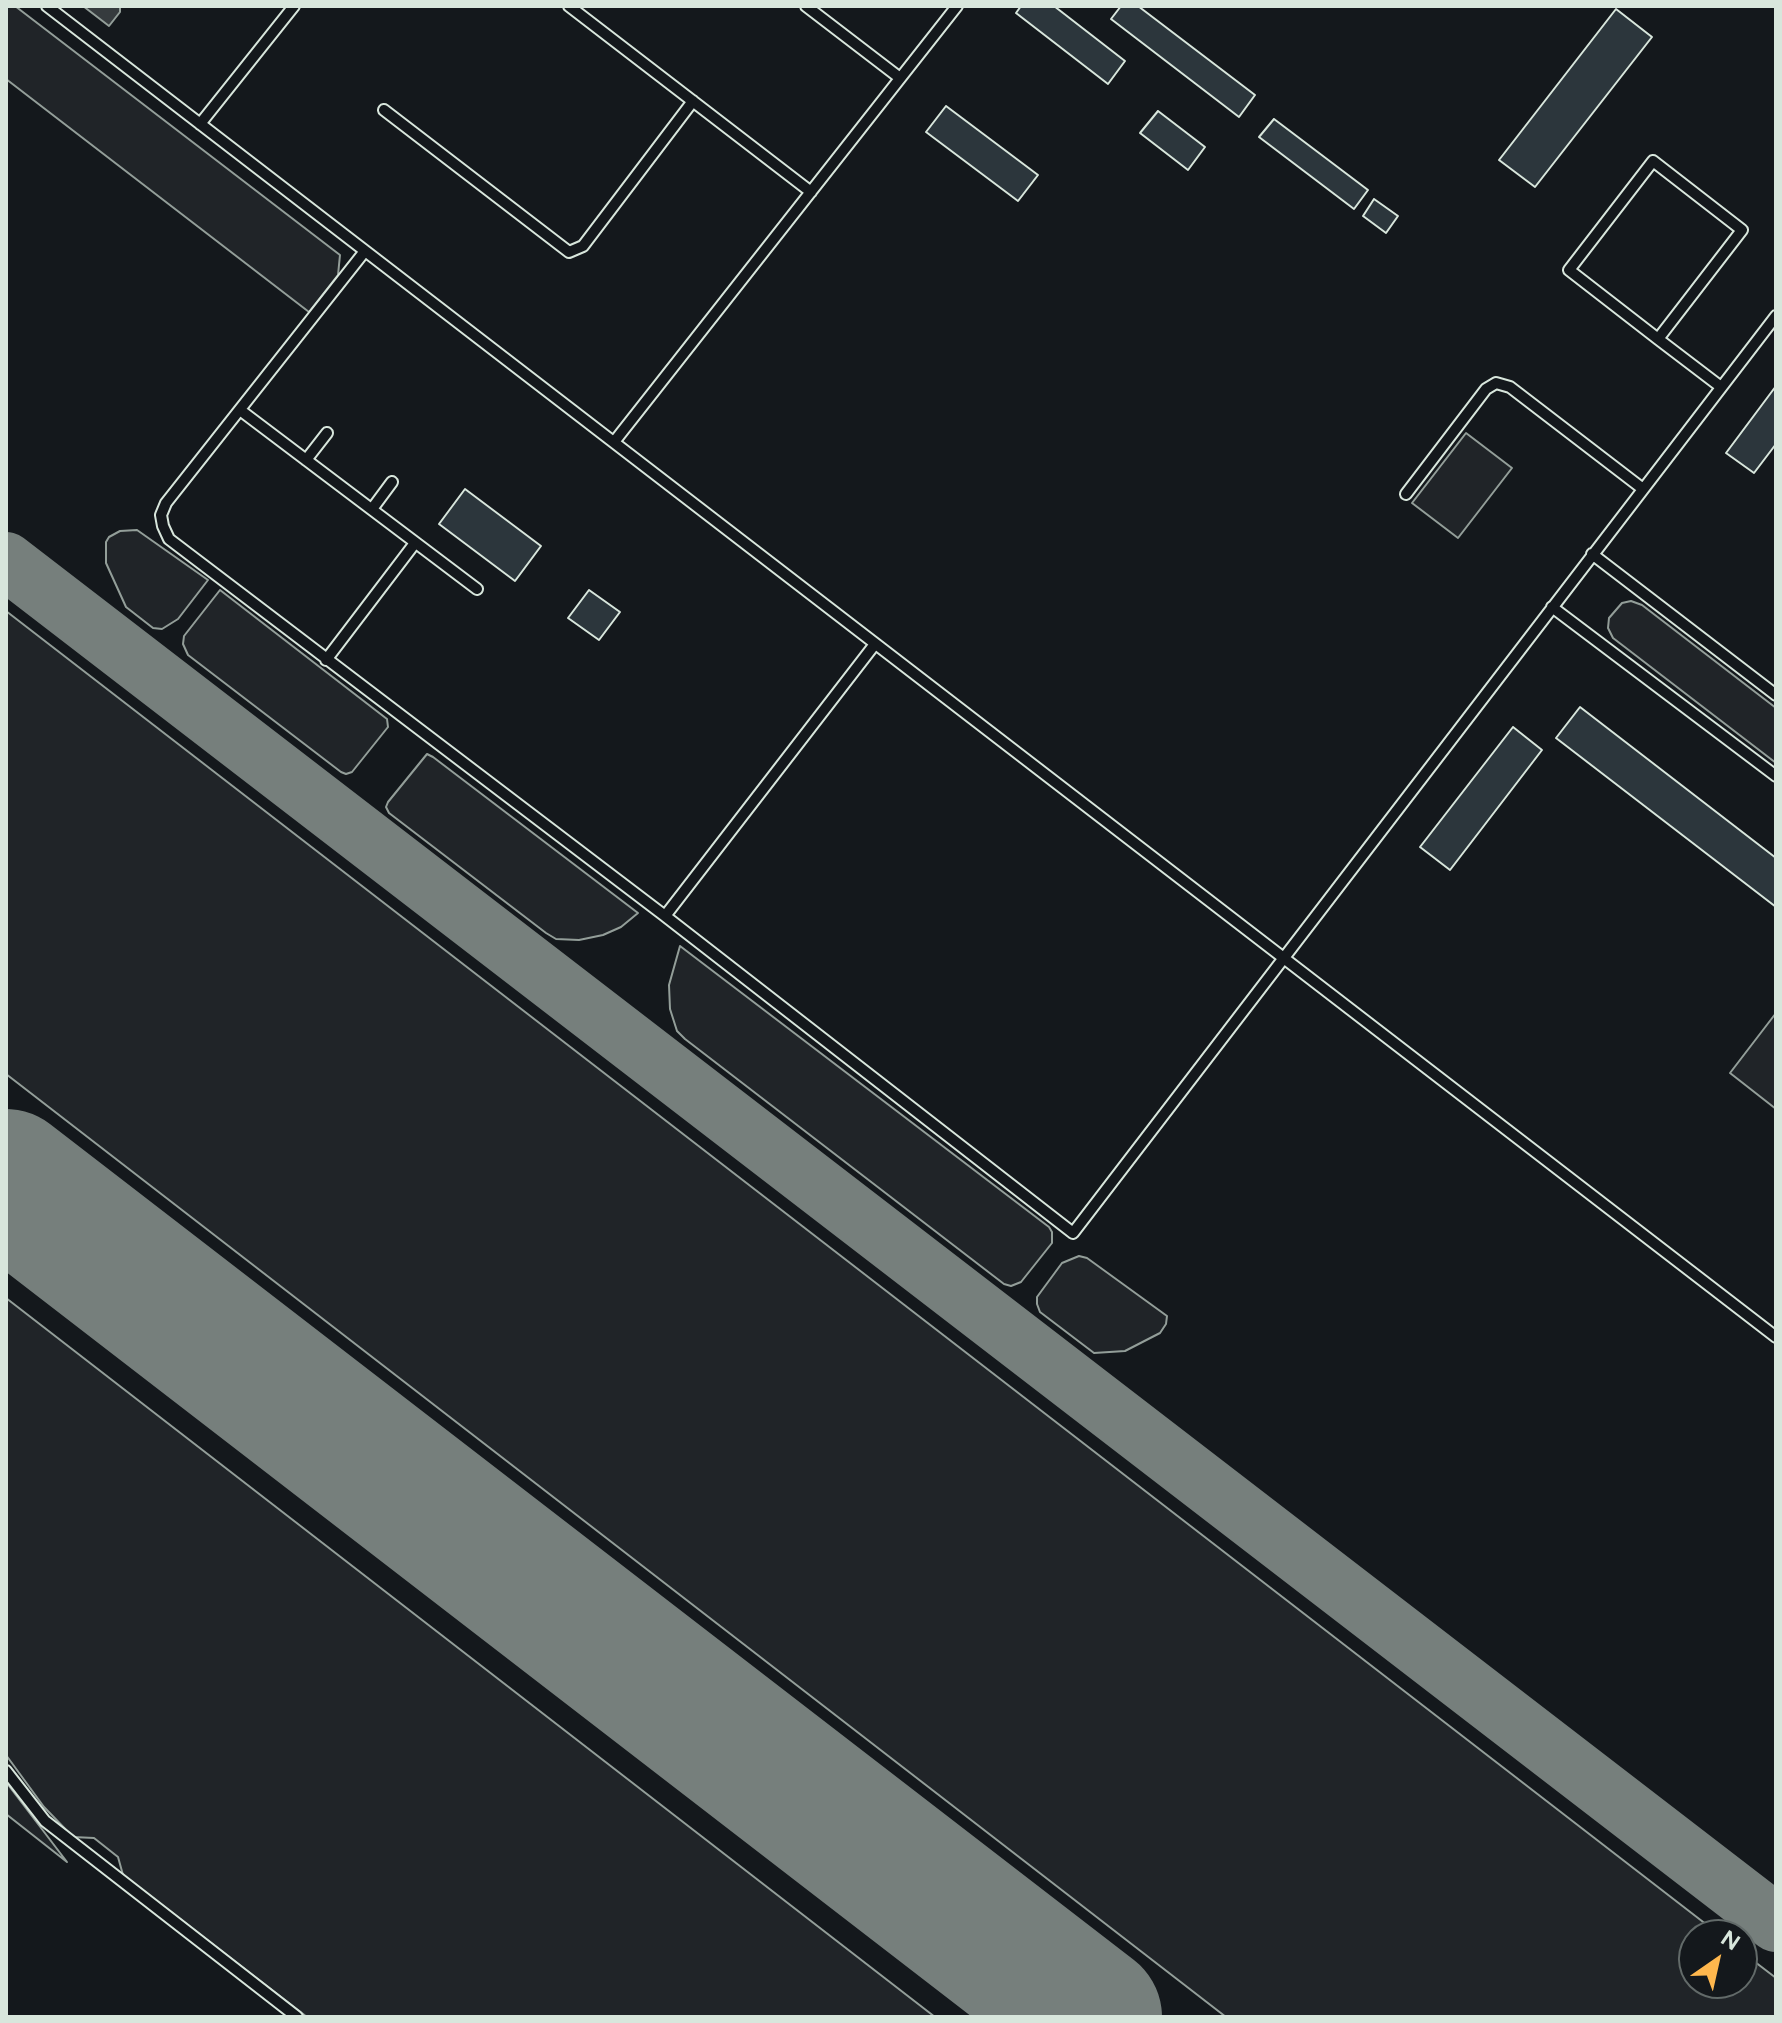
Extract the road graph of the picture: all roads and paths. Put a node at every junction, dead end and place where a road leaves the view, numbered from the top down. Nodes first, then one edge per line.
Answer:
1 (47, 6) edge
2 (294, 6) edge
3 (569, 6) edge
4 (806, 6) edge
5 (957, 6) edge
6 (900, 78) junction
7 (693, 101) junction
8 (384, 110) dead end
9 (200, 124) junction
10 (811, 192) junction
11 (365, 251) junction
12 (1776, 316) edge
13 (1658, 339) junction
14 (1721, 387) junction
15 (240, 410) junction
16 (327, 433) dead end
17 (614, 442) junction
18 (306, 460) junction
19 (392, 482) dead end
20 (1643, 489) junction
21 (1406, 494) dead end
22 (372, 509) junction
23 (415, 543) junction
24 (1592, 554) junction
25 (477, 589) dead end
26 (1552, 607) junction
27 (875, 644) junction
28 (326, 660) junction
29 (1776, 695) edge
30 (1776, 776) edge
31 (665, 916) junction
32 (1285, 957) junction
33 (1776, 1337) edge
34 (6, 1771) edge
35 (297, 2017) edge

1 - 9 lane
2 - 9 lane
3 - 7 lane
4 - 6 lane
5 - 6 lane
6 - 10 lane
7 - 8 lane
7 - 10 lane
9 - 11 lane
10 - 17 lane
11 - 15 lane
11 - 17 lane
12 - 14 lane
13 - 13 lane
13 - 14 lane
14 - 20 lane
15 - 18 lane
15 - 28 lane
16 - 18 lane
17 - 27 lane
18 - 22 lane
19 - 22 lane
20 - 21 lane
20 - 24 lane
22 - 23 lane
23 - 25 lane
23 - 28 lane
24 - 26 lane
24 - 29 lane
26 - 30 lane
26 - 32 lane
27 - 31 lane
27 - 32 lane
28 - 31 lane
31 - 32 lane
32 - 33 lane
34 - 35 lane

